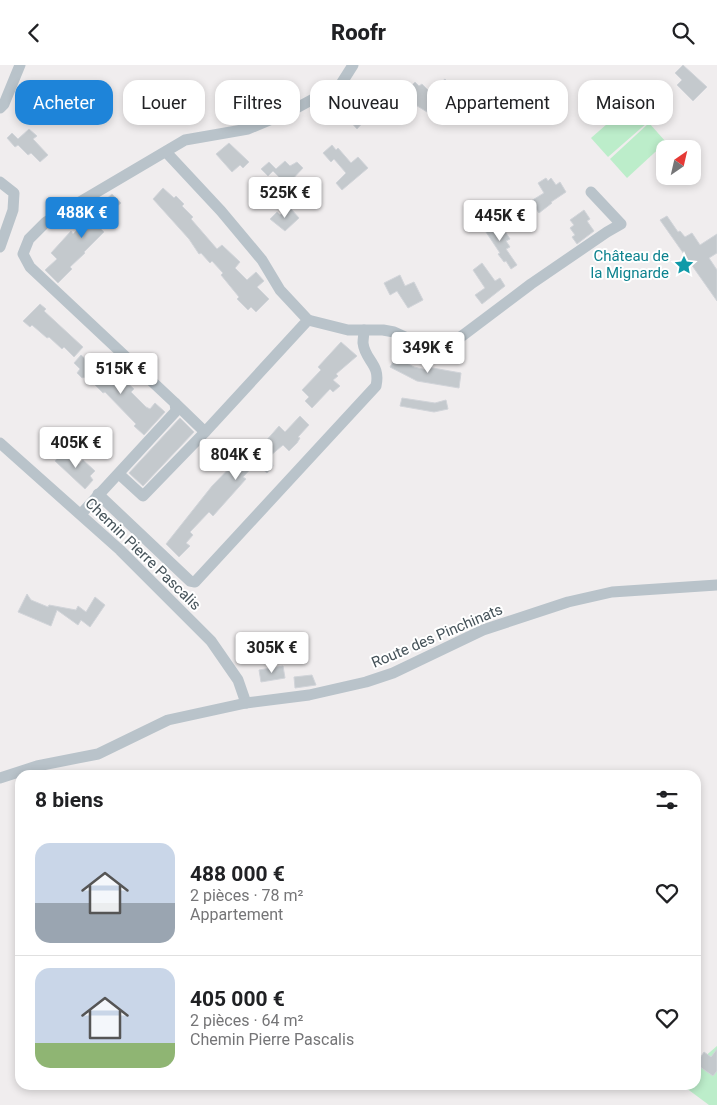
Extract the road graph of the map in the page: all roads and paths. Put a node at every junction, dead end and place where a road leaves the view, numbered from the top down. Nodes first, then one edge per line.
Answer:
1 (20, 65) edge
2 (353, 65) edge
3 (0, 108) edge
4 (166, 152) junction
5 (0, 182) edge
6 (591, 192) dead end
7 (0, 247) edge
8 (308, 320) junction
9 (364, 330) junction
10 (175, 403) junction
11 (205, 432) junction
12 (0, 443) edge
13 (119, 474) junction
14 (98, 494) junction
15 (81, 515) junction
16 (717, 585) edge
17 (246, 703) junction
18 (25, 770) edge
19 (15, 773) edge
20 (0, 778) edge

1 - 3 street
2 - 4 street
4 - 8 street
4 - 10 street
5 - 7 street
6 - 9 street
8 - 9 street
8 - 11 street
9 - 14 street
10 - 11 street
10 - 13 street
11 - 13 street
12 - 15 street, Chemin Pierre Pascalis
13 - 14 street
14 - 15 street
15 - 17 street, Chemin Pierre Pascalis
16 - 17 street, Route des Pinchinats
17 - 18 street, Route des Pinchinats
19 - 20 street, Route des Pinchinats

